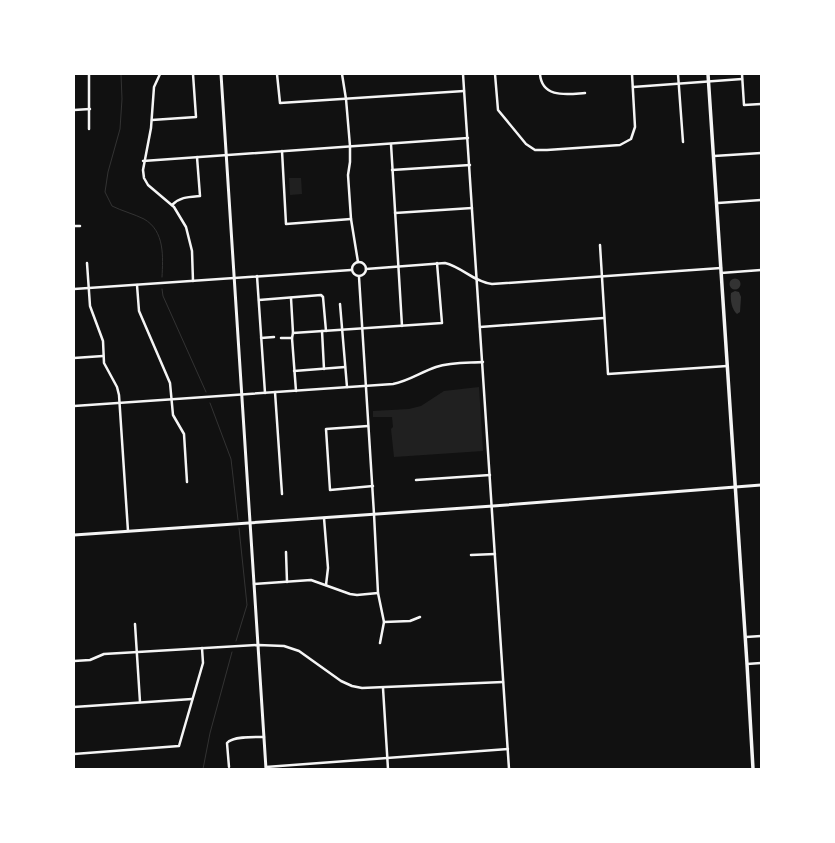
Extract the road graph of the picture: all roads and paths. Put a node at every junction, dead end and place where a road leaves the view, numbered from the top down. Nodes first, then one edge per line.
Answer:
1 (89, 74) edge
2 (160, 74) edge
3 (194, 74) edge
4 (221, 74) edge
5 (277, 74) edge
6 (342, 74) edge
7 (463, 74) edge
8 (494, 74) edge
9 (540, 74) edge
10 (632, 74) edge
11 (678, 74) edge
12 (708, 74) edge
13 (742, 74) edge
14 (742, 79) junction
15 (709, 81) junction
16 (678, 84) junction
17 (632, 87) junction
18 (464, 91) junction
19 (585, 93) dead end
20 (346, 99) junction
21 (761, 104) edge
22 (90, 109) junction
23 (74, 110) edge
24 (152, 120) junction
25 (89, 129) dead end
26 (468, 138) junction
27 (683, 142) dead end
28 (391, 144) junction
29 (350, 146) junction
30 (282, 151) junction
31 (761, 153) edge
32 (226, 155) junction
33 (714, 156) junction
34 (197, 157) junction
35 (144, 161) junction
36 (470, 165) junction
37 (392, 170) junction
38 (761, 200) edge
39 (718, 203) junction
40 (172, 205) junction
41 (472, 208) junction
42 (395, 212) junction
43 (351, 219) junction
44 (74, 226) edge
45 (80, 226) dead end
46 (600, 245) dead end
47 (358, 262) junction
48 (87, 263) dead end
49 (437, 263) junction
50 (399, 266) junction
51 (721, 268) junction
52 (366, 269) junction
53 (351, 270) junction
54 (761, 270) edge
55 (721, 273) junction
56 (257, 276) junction
57 (359, 277) junction
58 (602, 277) junction
59 (234, 278) junction
60 (477, 280) junction
61 (193, 281) junction
62 (137, 285) junction
63 (89, 288) junction
64 (74, 289) edge
65 (291, 298) junction
66 (259, 300) junction
67 (340, 304) dead end
68 (604, 318) junction
69 (402, 326) junction
70 (480, 327) junction
71 (362, 328) junction
72 (342, 330) junction
73 (322, 331) junction
74 (326, 331) junction
75 (294, 333) junction
76 (274, 337) dead end
77 (261, 338) junction
78 (281, 338) dead end
79 (292, 338) junction
80 (103, 356) junction
81 (74, 358) edge
82 (482, 362) junction
83 (727, 366) junction
84 (345, 367) junction
85 (324, 368) junction
86 (294, 371) junction
87 (366, 386) junction
88 (347, 387) junction
89 (296, 391) junction
90 (275, 392) junction
91 (265, 393) junction
92 (242, 394) junction
93 (171, 399) junction
94 (120, 403) junction
95 (74, 406) edge
96 (368, 426) junction
97 (490, 475) junction
98 (416, 480) dead end
99 (187, 482) dead end
100 (761, 485) edge
101 (372, 486) junction
102 (735, 487) junction
103 (282, 494) dead end
104 (493, 506) junction
105 (374, 514) junction
106 (324, 518) junction
107 (250, 523) junction
108 (128, 531) junction
109 (74, 535) edge
110 (286, 552) dead end
111 (495, 554) junction
112 (471, 555) dead end
113 (287, 582) junction
114 (254, 584) junction
115 (326, 585) junction
116 (378, 593) junction
117 (420, 617) dead end
118 (384, 622) junction
119 (135, 624) dead end
120 (761, 636) edge
121 (746, 637) junction
122 (380, 643) dead end
123 (258, 645) junction
124 (202, 648) junction
125 (137, 652) junction
126 (74, 661) edge
127 (761, 663) edge
128 (748, 664) junction
129 (503, 682) junction
130 (383, 688) junction
131 (192, 699) junction
132 (140, 702) junction
133 (74, 707) edge
134 (264, 737) junction
135 (508, 749) junction
136 (74, 754) edge
137 (388, 758) junction
138 (229, 767) dead end
139 (266, 768) edge
140 (388, 769) edge
141 (509, 769) edge
142 (753, 769) edge

1 - 22 street
2 - 24 street
3 - 24 street
4 - 32 street
5 - 20 street
6 - 20 street
7 - 18 street
8 - 17 street
9 - 19 street
10 - 17 street
11 - 16 street
12 - 15 main road
13 - 14 street
14 - 15 street
14 - 21 street
15 - 16 street
15 - 33 main road
16 - 17 street
16 - 27 street
18 - 20 street
18 - 26 street
20 - 29 street
22 - 23 street
22 - 25 street
24 - 35 street
26 - 28 street
26 - 36 street
28 - 29 street
28 - 37 street
29 - 30 street
29 - 43 street
30 - 32 street
30 - 43 street
31 - 33 street
32 - 34 street
32 - 59 street
33 - 39 main road
34 - 35 street
34 - 40 street
35 - 40 street
36 - 37 street
36 - 41 street
37 - 42 street
38 - 39 street
39 - 51 main road
40 - 61 street
41 - 42 street
41 - 60 street
42 - 50 street
43 - 47 street
44 - 45 street
46 - 58 street
47 - 52 street
47 - 53 street
48 - 63 street
49 - 50 street
49 - 60 street
49 - 69 street
50 - 52 street
50 - 69 street
51 - 55 main road
51 - 58 street
52 - 57 street
53 - 56 street
53 - 57 street
54 - 55 street
55 - 83 main road
56 - 59 street
56 - 66 street
57 - 71 street
58 - 60 street
58 - 68 street
59 - 61 street
59 - 92 street
60 - 70 street
61 - 62 street
62 - 63 street
62 - 93 street
63 - 64 street
63 - 80 street
65 - 66 street
65 - 74 street
65 - 75 street
66 - 77 street
67 - 72 street
68 - 70 street
68 - 83 street
69 - 71 street
70 - 82 street
71 - 72 street
71 - 87 street
72 - 74 street
72 - 84 street
73 - 74 street
73 - 75 street
73 - 85 street
75 - 79 street
76 - 77 street
77 - 91 street
78 - 79 street
79 - 86 street
80 - 81 street
80 - 94 street
82 - 87 street
82 - 97 street
83 - 102 main road
84 - 85 street
84 - 88 street
85 - 86 street
86 - 89 street
87 - 88 street
87 - 96 street
88 - 89 street
89 - 90 street
90 - 91 street
90 - 103 street
91 - 92 street
92 - 93 street
92 - 107 street
93 - 94 street
93 - 99 street
94 - 95 street
94 - 108 street
96 - 101 street
96 - 101 street
97 - 98 street
97 - 104 street
100 - 102 street
101 - 105 street
102 - 104 street
102 - 121 main road
104 - 105 street
104 - 111 street
105 - 106 street
105 - 116 street
106 - 107 street
106 - 115 street
107 - 108 street
107 - 114 street
108 - 109 street
110 - 113 street
111 - 112 street
111 - 129 street
113 - 114 street
113 - 115 street
114 - 123 street
115 - 116 street
116 - 118 street
117 - 118 street
118 - 122 street
119 - 125 street
120 - 121 street
121 - 128 main road
123 - 124 street
123 - 130 street
123 - 134 street
124 - 125 street
124 - 131 street
125 - 126 street
125 - 132 street
127 - 128 street
128 - 142 main road
129 - 130 street
129 - 135 street
130 - 137 street
131 - 132 street
131 - 136 street
132 - 133 street
134 - 138 street
134 - 139 street
135 - 137 street
135 - 141 street
137 - 139 street
137 - 140 street

